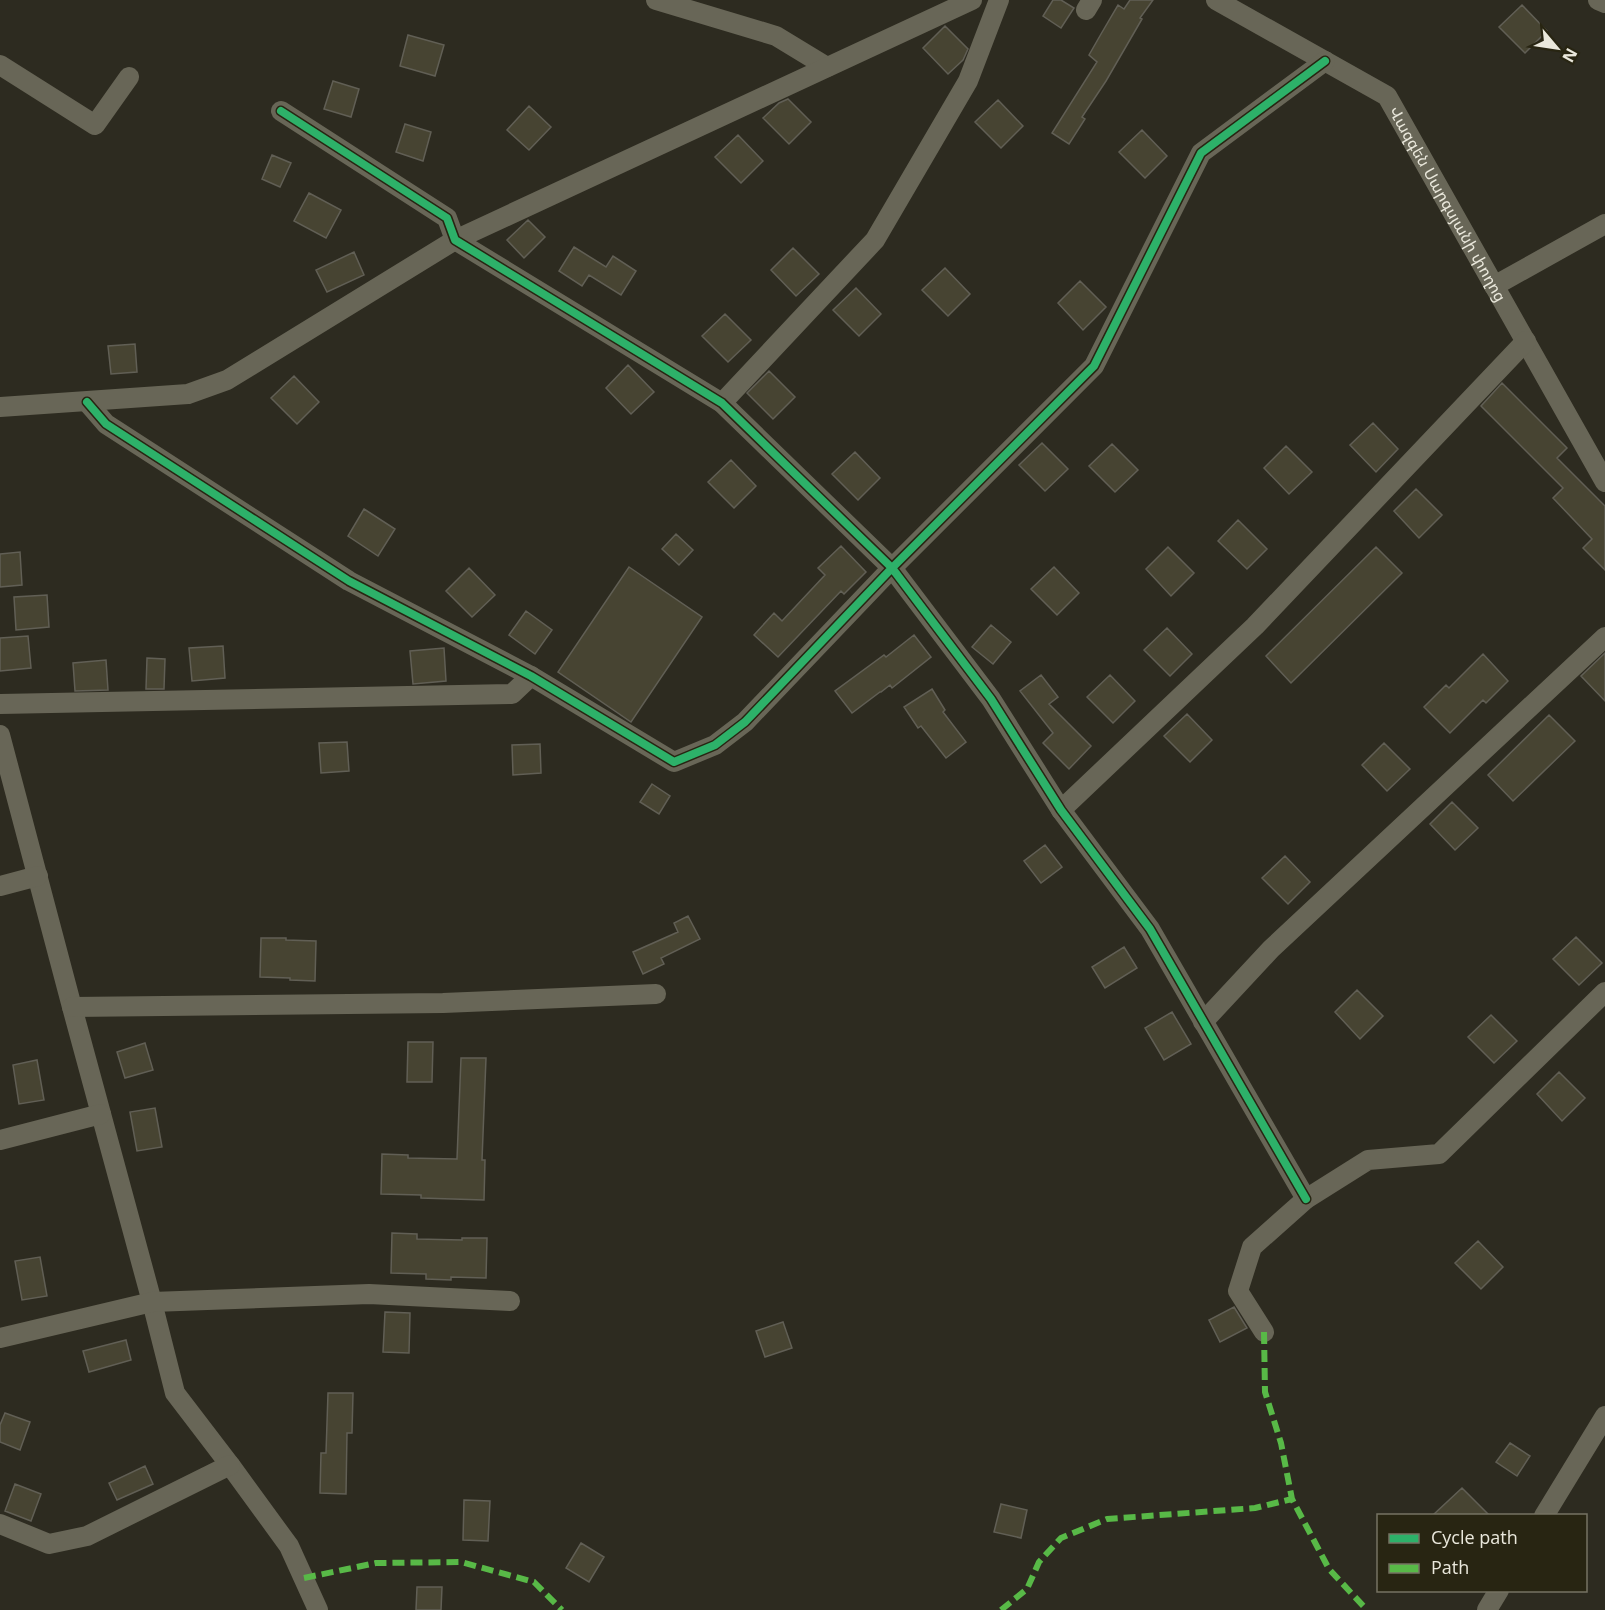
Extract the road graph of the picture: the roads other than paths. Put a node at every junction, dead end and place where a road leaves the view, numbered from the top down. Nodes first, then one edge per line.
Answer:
1 (656, 0) edge
2 (972, 0) edge
3 (999, 0) edge
4 (1216, 0) edge
5 (1598, 0) edge
6 (1605, 3) edge
7 (1325, 62) junction
8 (0, 65) edge
9 (827, 67) junction
10 (129, 77) dead end
11 (281, 111) dead end
12 (1605, 224) edge
13 (455, 240) junction
14 (1494, 286) junction
15 (1526, 341) junction
16 (87, 402) junction
17 (723, 403) junction
18 (0, 407) edge
19 (1605, 482) edge
20 (892, 568) junction
21 (1605, 637) edge
22 (531, 676) junction
23 (0, 704) edge
24 (0, 735) edge
25 (1061, 810) junction
26 (38, 876) junction
27 (0, 886) edge
28 (1605, 992) edge
29 (656, 994) dead end
30 (72, 1007) junction
31 (1203, 1022) junction
32 (101, 1114) junction
33 (0, 1140) edge
34 (1306, 1199) junction
35 (510, 1301) dead end
36 (152, 1302) junction
37 (1264, 1332) dead end
38 (0, 1338) edge
39 (1605, 1416) edge
40 (230, 1465) junction
41 (1545, 1514) edge
42 (0, 1524) edge
43 (1498, 1592) edge
44 (318, 1610) edge
45 (1487, 1610) edge

1 - 9 street
2 - 9 street
3 - 17 street
4 - 7 street, Վազգեն Սարգսյանի փողոց
5 - 6 street
7 - 14 street, Վազգեն Սարգսյանի փողոց
7 - 20 street
8 - 10 street
9 - 13 street
11 - 13 street
12 - 14 street
13 - 16 street
13 - 17 street
14 - 15 street, Վազգեն Սարգսյանի փողոց
15 - 19 street, Վազգեն Սարգսյանի փողոց
15 - 25 street
16 - 18 street
16 - 22 street
17 - 20 street
20 - 22 street
20 - 25 street
21 - 31 street
22 - 23 street
24 - 26 street
25 - 31 street
26 - 27 street
26 - 30 street
28 - 34 street
29 - 30 street
30 - 32 street
31 - 34 street
32 - 33 street
32 - 36 street
34 - 37 street
35 - 36 street
36 - 38 street
36 - 40 street
39 - 41 street
40 - 42 street
40 - 44 street
43 - 45 street

